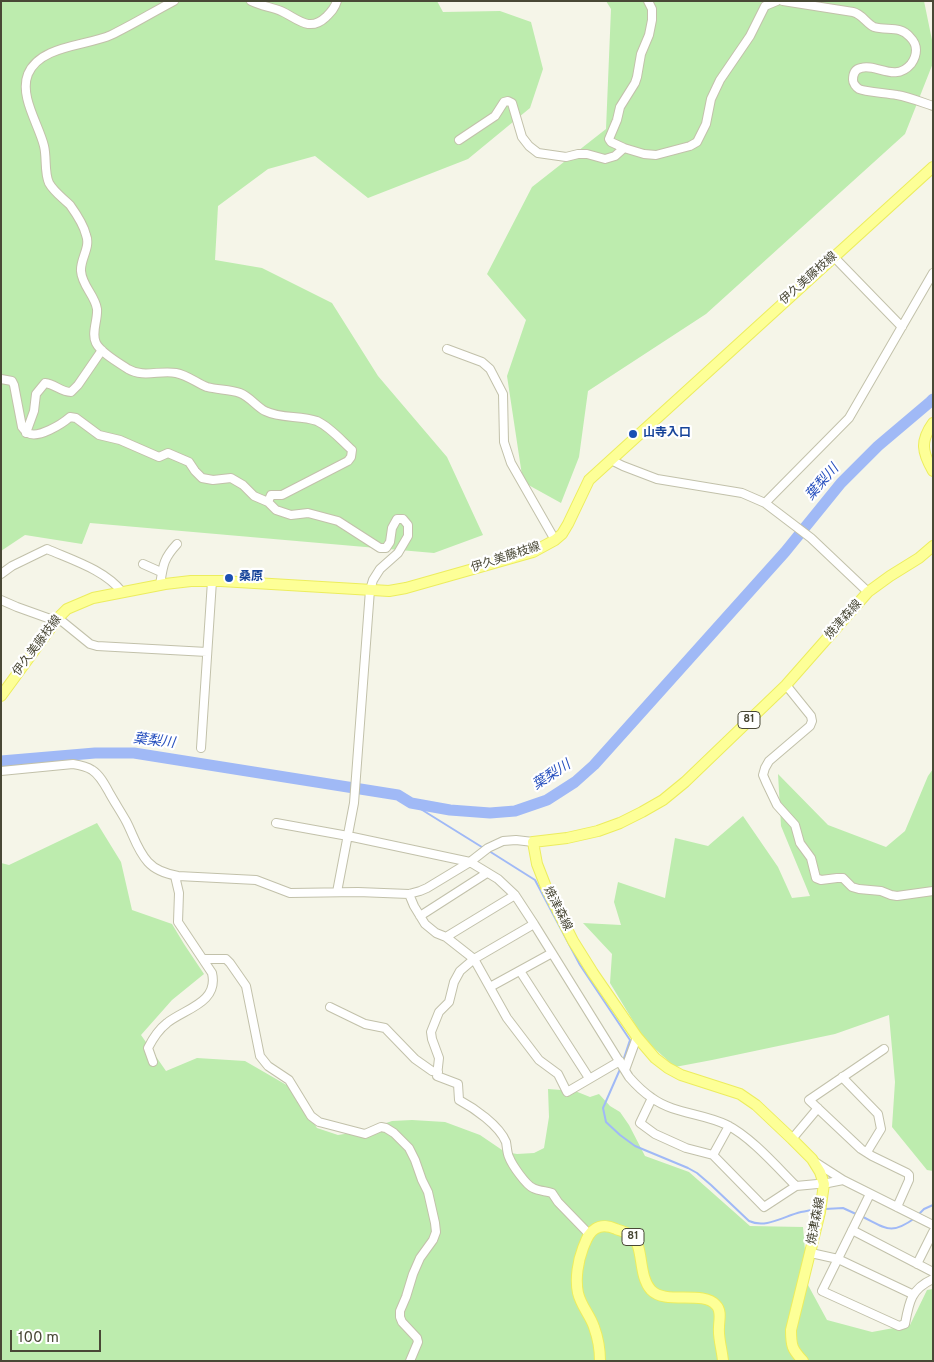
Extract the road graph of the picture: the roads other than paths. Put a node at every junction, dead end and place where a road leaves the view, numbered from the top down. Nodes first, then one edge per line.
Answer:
1 (174, 1) edge
2 (251, 1) edge
3 (337, 1) edge
4 (648, 1) edge
5 (759, 1) edge
6 (776, 1) edge
7 (783, 1) edge
8 (933, 106) edge
9 (459, 140) dead end
10 (624, 148) junction
11 (933, 167) edge
12 (834, 257) junction
13 (933, 273) edge
14 (902, 327) junction
15 (447, 349) dead end
16 (102, 350) junction
17 (1, 379) edge
18 (933, 422) edge
19 (26, 433) junction
20 (929, 452) edge
21 (611, 460) junction
22 (933, 471) edge
23 (268, 502) junction
24 (765, 503) junction
25 (555, 540) junction
26 (176, 544) dead end
27 (933, 546) edge
28 (143, 564) dead end
29 (161, 572) junction
30 (1, 574) edge
31 (212, 581) junction
32 (160, 585) junction
33 (370, 590) junction
34 (122, 592) junction
35 (868, 592) junction
36 (1, 600) edge
37 (57, 619) junction
38 (207, 652) junction
39 (786, 685) junction
40 (1, 696) edge
41 (201, 748) dead end
42 (1, 771) edge
43 (276, 823) dead end
44 (348, 836) junction
45 (533, 842) junction
46 (470, 862) junction
47 (486, 873) junction
48 (175, 876) junction
49 (933, 891) edge
50 (337, 892) junction
51 (409, 894) junction
52 (515, 895) junction
53 (420, 916) junction
54 (534, 924) junction
55 (446, 937) junction
56 (552, 953) junction
57 (203, 959) junction
58 (474, 959) junction
59 (520, 971) junction
60 (490, 987) junction
61 (330, 1007) dead end
62 (637, 1037) junction
63 (884, 1049) dead end
64 (620, 1061) junction
65 (153, 1062) dead end
66 (625, 1070) junction
67 (438, 1072) junction
68 (842, 1077) junction
69 (589, 1078) junction
70 (652, 1098) junction
71 (818, 1108) junction
72 (729, 1126) junction
73 (792, 1139) junction
74 (867, 1152) junction
75 (713, 1155) junction
76 (812, 1159) junction
77 (843, 1180) junction
78 (824, 1184) junction
79 (796, 1186) junction
80 (870, 1194) junction
81 (897, 1207) junction
82 (933, 1225) edge
83 (852, 1230) junction
84 (933, 1232) edge
85 (589, 1234) junction
86 (811, 1253) junction
87 (838, 1259) junction
88 (917, 1264) junction
89 (933, 1272) edge
90 (933, 1280) edge
91 (912, 1294) junction
92 (410, 1361) edge
93 (600, 1361) edge
94 (723, 1361) edge
95 (803, 1361) edge

1 - 16 street
2 - 3 street
4 - 10 street
5 - 6 street
6 - 10 street
7 - 8 street
9 - 10 street
11 - 12 main road, 伊久美藤枝線
12 - 14 street
12 - 21 main road, 伊久美藤枝線
13 - 14 street
14 - 24 street
15 - 25 street
16 - 19 street
16 - 23 street
17 - 19 street
18 - 20 main road
19 - 23 street
20 - 22 main road
21 - 24 street
21 - 25 main road, 伊久美藤枝線
23 - 33 street
24 - 35 street
25 - 33 main road, 伊久美藤枝線
26 - 29 street
27 - 35 main road, 焼津森線 / 81
28 - 29 street
29 - 32 street
30 - 34 street
31 - 32 main road, 伊久美藤枝線
31 - 33 main road, 伊久美藤枝線
31 - 38 street
32 - 34 main road, 伊久美藤枝線
33 - 44 street
34 - 37 main road, 伊久美藤枝線
35 - 39 main road, 焼津森線 / 81
36 - 37 street
37 - 38 street
37 - 40 main road, 伊久美藤枝線
38 - 41 street
39 - 45 main road, 焼津森線 / 81
39 - 49 street
42 - 48 street
43 - 44 street
44 - 46 street
44 - 50 street
45 - 46 street
45 - 62 main road, 焼津森線
46 - 47 street
46 - 51 street
47 - 52 street
47 - 53 street
48 - 50 street
48 - 57 street
50 - 51 street
51 - 53 street
52 - 54 street
52 - 55 street
53 - 55 street
54 - 56 street
54 - 58 street
55 - 58 street
56 - 59 street
56 - 64 street
57 - 65 street
57 - 92 street
58 - 60 street
58 - 67 street
59 - 60 street
59 - 69 street
60 - 69 street
61 - 67 street
62 - 66 street
62 - 73 main road, 焼津森線
63 - 68 street
64 - 66 street
64 - 69 street
66 - 70 street
67 - 85 street
68 - 71 street
68 - 74 street
70 - 72 street
70 - 75 street
71 - 73 street
71 - 74 street
72 - 75 street
72 - 79 street
73 - 76 main road, 焼津森線
74 - 81 street
75 - 79 street
76 - 77 street
76 - 78 main road, 焼津森線
77 - 78 street
77 - 80 street
78 - 79 street
78 - 86 main road, 焼津森線
80 - 81 street
80 - 83 street
81 - 82 street
83 - 87 street
83 - 88 street
84 - 88 street
85 - 93 main road
85 - 94 main road, 81
86 - 87 street
86 - 95 main road, 焼津森線
87 - 91 street
87 - 91 street
88 - 89 street
90 - 91 street

